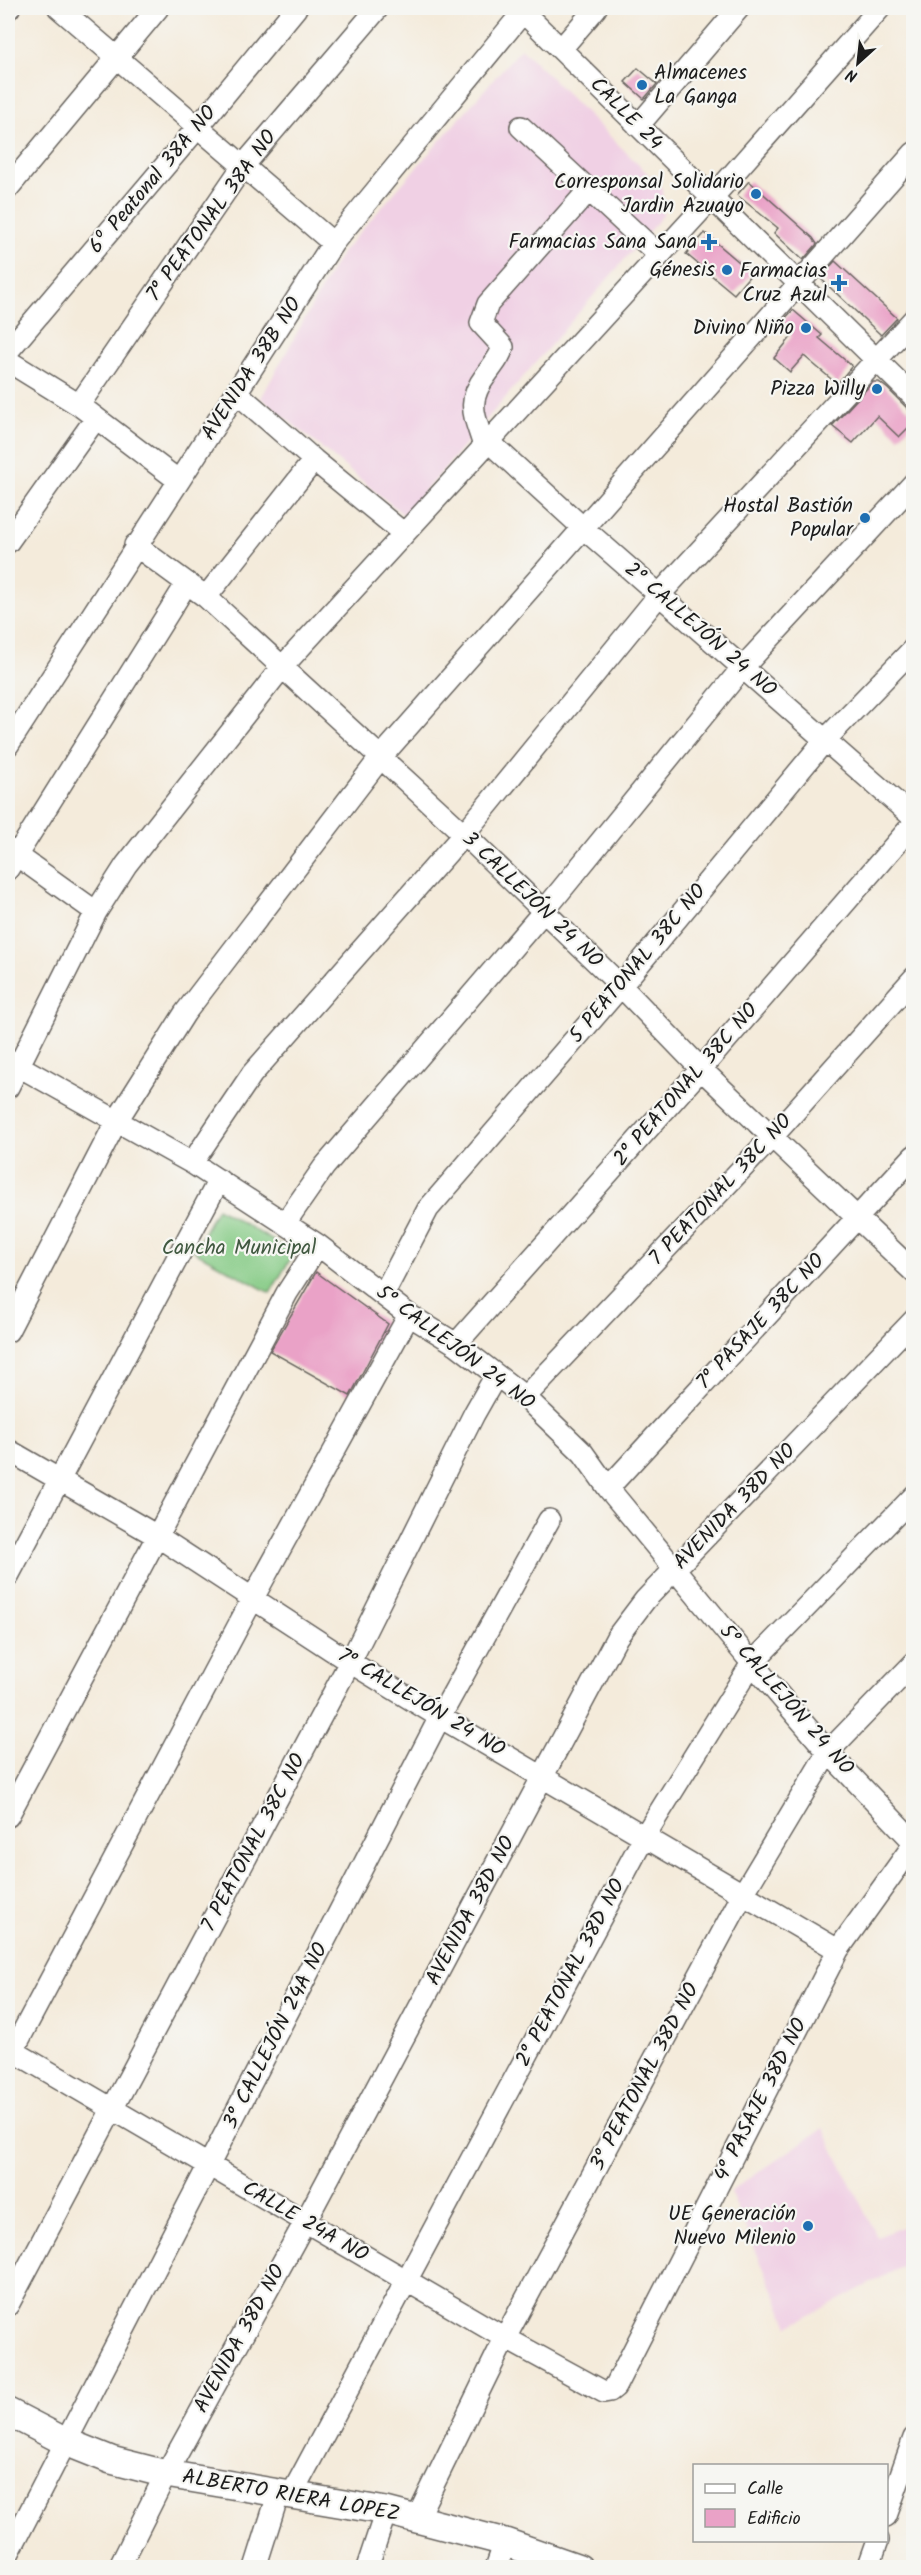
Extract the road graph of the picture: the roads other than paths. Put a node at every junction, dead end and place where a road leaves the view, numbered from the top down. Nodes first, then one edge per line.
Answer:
1 (59, 8) edge
2 (158, 8) edge
3 (296, 8) edge
4 (378, 8) edge
5 (596, 8) edge
6 (739, 8) edge
7 (880, 8) edge
8 (521, 10) edge
9 (561, 49) junction
10 (117, 57) junction
11 (638, 126) junction
12 (198, 127) junction
13 (521, 127) dead end
14 (914, 153) edge
15 (243, 166) junction
16 (8, 188) edge
17 (589, 190) junction
18 (711, 199) junction
19 (333, 243) junction
20 (660, 255) junction
21 (798, 284) junction
22 (914, 319) edge
23 (8, 351) edge
24 (8, 361) edge
25 (875, 362) junction
26 (237, 393) junction
27 (914, 397) edge
28 (87, 411) junction
29 (486, 444) junction
30 (314, 460) junction
31 (180, 481) junction
32 (914, 483) edge
33 (582, 527) junction
34 (403, 533) junction
35 (8, 542) edge
36 (135, 545) junction
37 (187, 583) junction
38 (659, 595) junction
39 (206, 597) junction
40 (914, 648) edge
41 (283, 666) junction
42 (743, 667) junction
43 (826, 739) junction
44 (8, 745) edge
45 (381, 757) junction
46 (914, 818) edge
47 (914, 823) edge
48 (464, 834) junction
49 (10, 858) edge
50 (544, 911) junction
51 (96, 912) junction
52 (914, 978) edge
53 (621, 986) junction
54 (13, 1063) edge
55 (700, 1069) junction
56 (8, 1087) edge
57 (116, 1122) junction
58 (772, 1137) junction
59 (914, 1156) edge
60 (192, 1162) junction
61 (219, 1180) junction
62 (857, 1218) junction
63 (285, 1223) junction
64 (318, 1245) junction
65 (914, 1272) edge
66 (383, 1295) junction
67 (409, 1315) junction
68 (914, 1320) edge
69 (8, 1331) edge
70 (456, 1344) junction
71 (495, 1377) junction
72 (525, 1397) junction
73 (8, 1450) edge
74 (58, 1479) junction
75 (608, 1488) junction
76 (914, 1496) edge
77 (549, 1520) dead end
78 (157, 1536) junction
79 (676, 1569) junction
80 (8, 1576) edge
81 (253, 1598) junction
82 (350, 1662) junction
83 (752, 1663) junction
84 (914, 1663) edge
85 (440, 1717) junction
86 (828, 1752) junction
87 (544, 1775) junction
88 (8, 1816) edge
89 (644, 1837) junction
90 (914, 1843) edge
91 (743, 1894) junction
92 (838, 1950) junction
93 (9, 2053) edge
94 (113, 2110) junction
95 (210, 2166) junction
96 (305, 2222) junction
97 (407, 2281) junction
98 (8, 2305) edge
99 (505, 2338) junction
100 (604, 2392) joint
101 (8, 2412) edge
102 (914, 2438) edge
103 (66, 2442) junction
104 (166, 2474) junction
105 (286, 2493) junction
106 (888, 2510) edge
107 (386, 2511) junction
108 (417, 2518) junction
109 (505, 2542) junction
110 (878, 2542) edge
111 (8, 2554) edge
112 (119, 2568) edge
113 (255, 2568) edge
114 (368, 2568) edge
115 (496, 2568) edge
116 (579, 2568) edge
117 (868, 2568) edge

1 - 10 street
2 - 10 street
3 - 12 street, 6º Peatonal 38A NO
4 - 15 street, 7° PEATONAL 38A NO
5 - 9 street
6 - 11 street
7 - 18 street
8 - 9 street, CALLE 24
8 - 19 street, AVENIDA 38B NO
9 - 11 street, CALLE 24
10 - 12 street
10 - 16 street
11 - 18 street, CALLE 24
12 - 15 street
12 - 23 street, 6º Peatonal 38A NO
13 - 17 street
14 - 21 street
15 - 19 street
15 - 28 street, 7° PEATONAL 38A NO
17 - 20 street
17 - 29 street
18 - 20 street
18 - 21 street, CALLE 24
19 - 26 street, AVENIDA 38B NO
20 - 29 street
21 - 25 street, CALLE 24
21 - 33 street
22 - 25 street
24 - 28 street
25 - 27 street, CALLE 24
25 - 38 street
26 - 30 street
26 - 31 street, AVENIDA 38B NO
28 - 31 street
28 - 35 street, 7° PEATONAL 38A NO
29 - 33 street, 2° CALLEJÓN 24 NO
29 - 34 street
30 - 34 street
30 - 39 street
31 - 36 street, AVENIDA 38B NO
32 - 42 street
33 - 38 street, 2° CALLEJÓN 24 NO
33 - 45 street
34 - 41 street
36 - 37 street, 3 CALLEJÓN 24 NO
36 - 44 street, AVENIDA 38B NO
37 - 39 street, 3 CALLEJÓN 24 NO
37 - 49 street
38 - 42 street, 2° CALLEJÓN 24 NO
38 - 48 street
39 - 41 street, 3 CALLEJÓN 24 NO
40 - 43 street, 5 PEATONAL 38C NO
41 - 45 street, 3 CALLEJÓN 24 NO
41 - 51 street
42 - 43 street, 2° CALLEJÓN 24 NO
42 - 50 street
43 - 46 street, 2° CALLEJÓN 24 NO
43 - 53 street, 5 PEATONAL 38C NO
45 - 48 street, 3 CALLEJÓN 24 NO
45 - 57 street
47 - 55 street, 2° PEATONAL 38C NO
48 - 50 street, 3 CALLEJÓN 24 NO
48 - 60 street
49 - 51 street
50 - 53 street, 3 CALLEJÓN 24 NO
50 - 63 street
51 - 54 street
52 - 58 street, 7 PEATONAL 38C NO
53 - 55 street, 3 CALLEJÓN 24 NO
53 - 66 street, 5 PEATONAL 38C NO
54 - 56 street
54 - 57 street, 5° CALLEJÓN 24 NO
55 - 58 street, 3 CALLEJÓN 24 NO
55 - 70 street, 2° PEATONAL 38C NO
57 - 60 street, 5° CALLEJÓN 24 NO
57 - 69 street
58 - 62 street, 3 CALLEJÓN 24 NO
58 - 72 street, 7 PEATONAL 38C NO
59 - 62 street, 7° PASAJE 38C NO
60 - 61 street, 5° CALLEJÓN 24 NO
61 - 63 street, 5° CALLEJÓN 24 NO
61 - 74 street
62 - 65 street, 3 CALLEJÓN 24 NO
62 - 75 street, 7° PASAJE 38C NO
63 - 64 street, 5° CALLEJÓN 24 NO
64 - 66 street, 5° CALLEJÓN 24 NO
64 - 78 street
66 - 67 street, 5° CALLEJÓN 24 NO
67 - 70 street, 5° CALLEJÓN 24 NO
67 - 81 street
68 - 79 street, AVENIDA 38D NO
70 - 71 street, 5° CALLEJÓN 24 NO
71 - 72 street, 5° CALLEJÓN 24 NO
71 - 82 street, 7 PEATONAL 38C NO
72 - 75 street, 5° CALLEJÓN 24 NO
73 - 74 street, 7° CALLEJÓN 24 NO
74 - 78 street, 7° CALLEJÓN 24 NO
74 - 80 street
75 - 79 street, 5° CALLEJÓN 24 NO
76 - 83 street, 2° PEATONAL 38D NO
77 - 85 street, 3° CALLEJÓN 24A NO
78 - 81 street, 7° CALLEJÓN 24 NO
78 - 88 street
79 - 83 street, 5° CALLEJÓN 24 NO
79 - 87 street, AVENIDA 38D NO
81 - 82 street, 7° CALLEJÓN 24 NO
81 - 93 street
82 - 85 street, 7° CALLEJÓN 24 NO
82 - 94 street, 7 PEATONAL 38C NO
83 - 86 street, 5° CALLEJÓN 24 NO
83 - 89 street, 2° PEATONAL 38D NO
84 - 86 street, 3° PEATONAL 38D NO
85 - 87 street, 7° CALLEJÓN 24 NO
85 - 95 street, 3° CALLEJÓN 24A NO
86 - 90 street, 5° CALLEJÓN 24 NO
86 - 91 street, 3° PEATONAL 38D NO
87 - 89 street, 7° CALLEJÓN 24 NO
87 - 96 street, AVENIDA 38D NO
89 - 91 street, 7° CALLEJÓN 24 NO
89 - 97 street, 2° PEATONAL 38D NO
90 - 92 street, 4° PASAJE 38D NO
91 - 92 street, 7° CALLEJÓN 24 NO
91 - 99 street, 3° PEATONAL 38D NO
92 - 100 street, 4° PASAJE 38D NO
93 - 94 street, CALLE 24A NO
94 - 95 street, CALLE 24A NO
94 - 98 street, 7 PEATONAL 38C NO
95 - 96 street, CALLE 24A NO
95 - 103 street, 3° CALLEJÓN 24A NO
96 - 97 street, CALLE 24A NO
96 - 104 street, AVENIDA 38D NO
97 - 99 street, CALLE 24A NO
97 - 105 street, 2° PEATONAL 38D NO
99 - 100 street, CALLE 24A NO
99 - 108 street, 3° PEATONAL 38D NO
101 - 103 main road, ALBERTO RIERA LOPEZ
102 - 106 street
103 - 104 main road, ALBERTO RIERA LOPEZ
103 - 111 street, 3° CALLEJÓN 24A NO
104 - 105 main road, ALBERTO RIERA LOPEZ
104 - 112 street, AVENIDA 38D NO
105 - 107 main road, ALBERTO RIERA LOPEZ
105 - 113 street, 2° PEATONAL 38D NO
107 - 108 main road, ALBERTO RIERA LOPEZ
107 - 114 street
108 - 109 main road, ALBERTO RIERA LOPEZ
109 - 115 street
109 - 116 main road, ALBERTO RIERA LOPEZ
110 - 117 street

